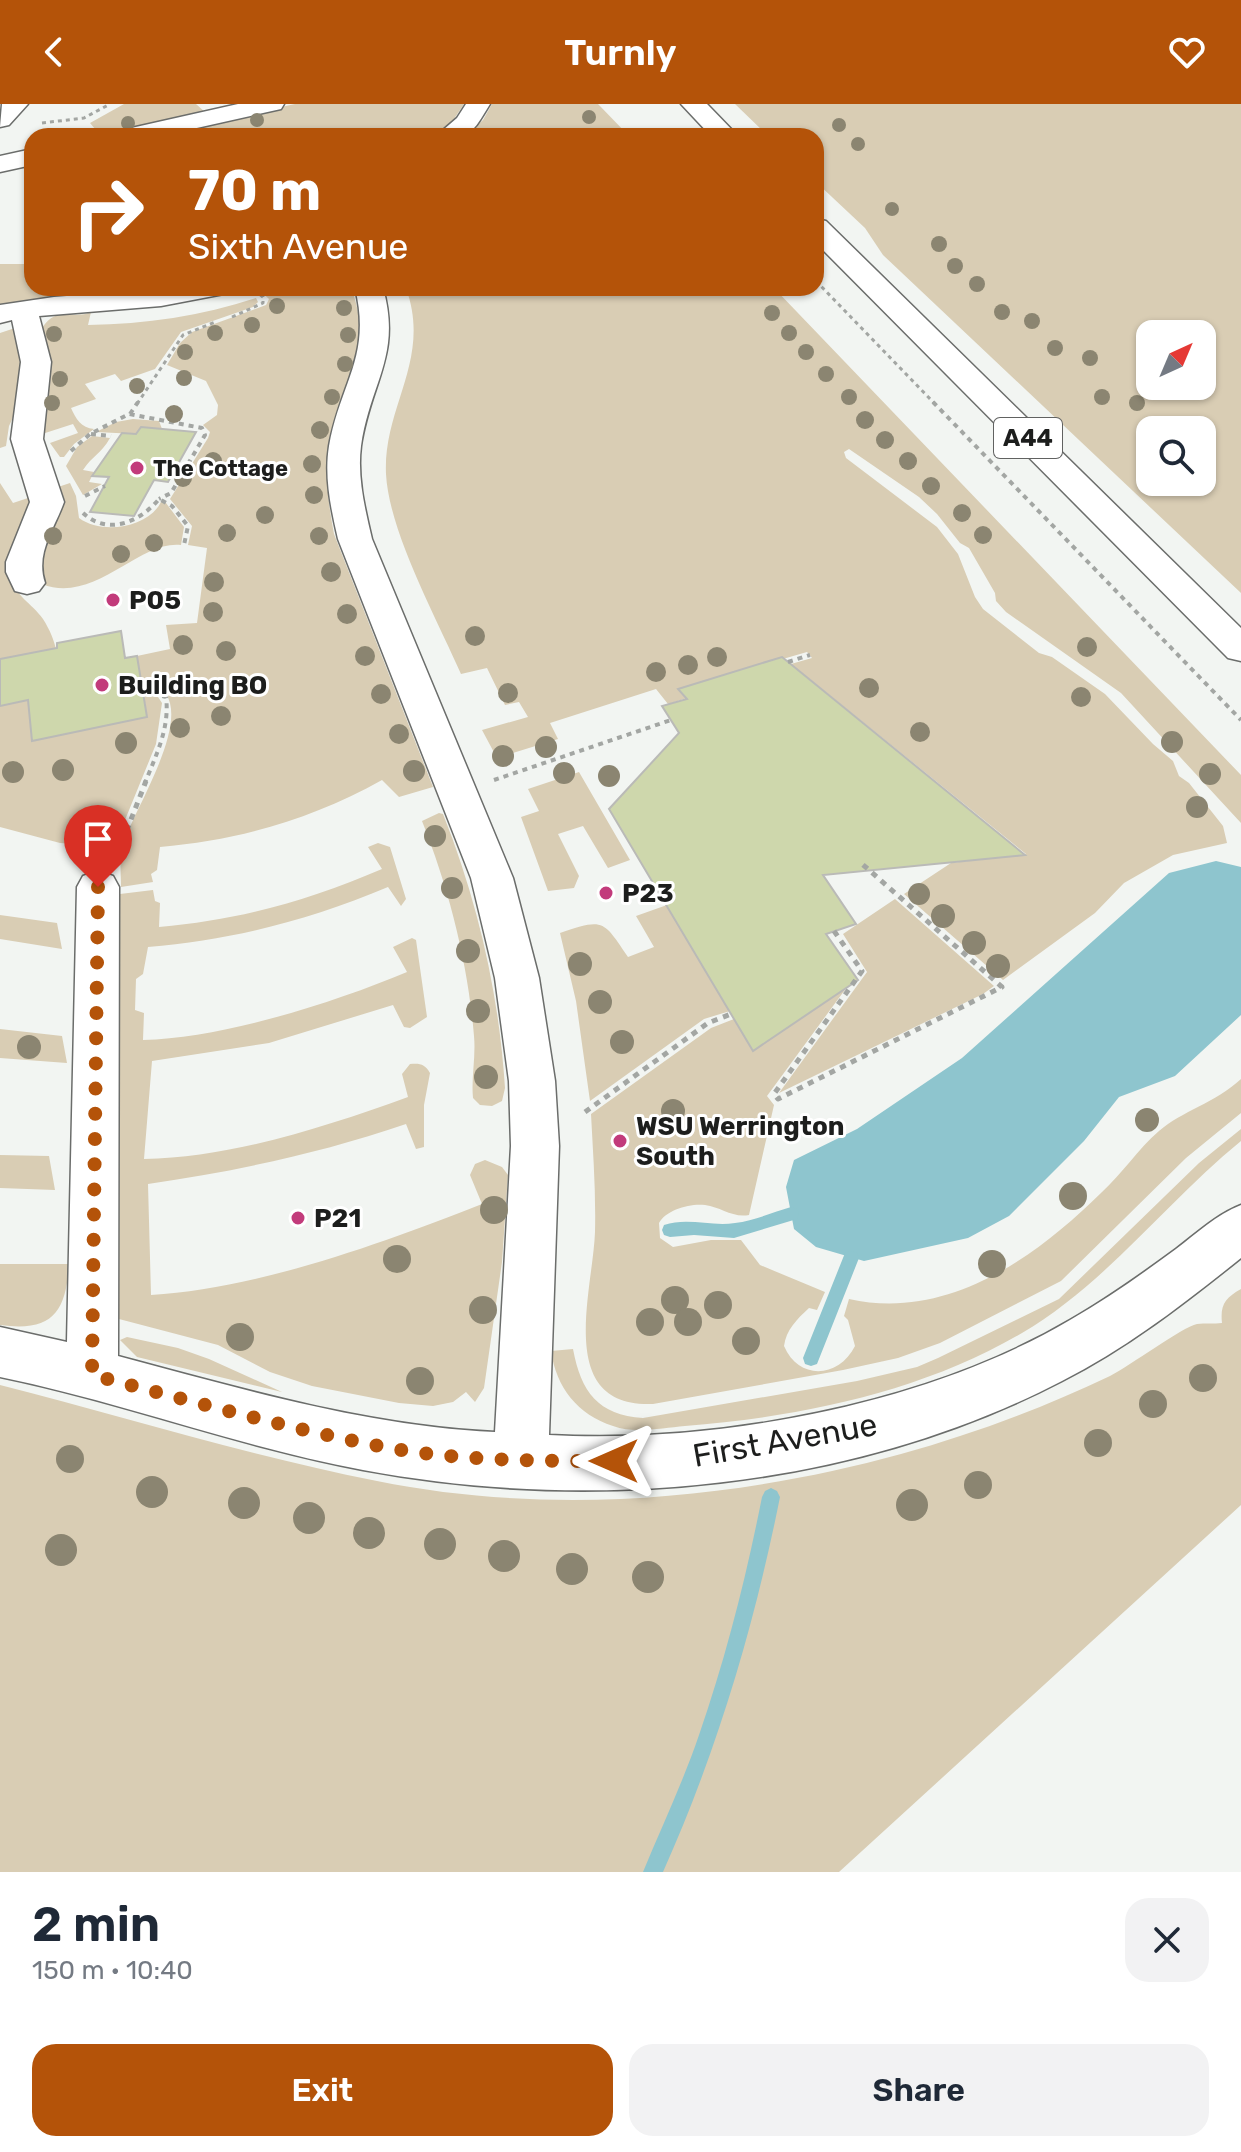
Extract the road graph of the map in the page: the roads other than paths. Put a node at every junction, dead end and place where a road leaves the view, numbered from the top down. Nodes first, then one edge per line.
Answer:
1 (16, 104) edge
2 (272, 104) edge
3 (478, 104) edge
4 (693, 104) edge
5 (0, 120) edge
6 (163, 128) edge
7 (459, 128) edge
8 (717, 128) edge
9 (24, 159) edge
10 (0, 164) edge
11 (824, 235) edge
12 (171, 296) edge
13 (371, 296) edge
14 (11, 311) edge
15 (27, 583) dead end
16 (1241, 649) edge
17 (108, 873) road end
18 (1241, 1228) edge
19 (0, 1352) edge
20 (92, 1375) junction
21 (521, 1461) junction

1 - 5 main road
2 - 6 main road
3 - 7 main road
4 - 8 main road
9 - 10 main road
11 - 16 main road, A44
12 - 14 main road
13 - 21 main road
14 - 15 main road
17 - 20 main road
18 - 21 main road, First Avenue
19 - 20 main road, First Avenue
20 - 21 main road, First Avenue

